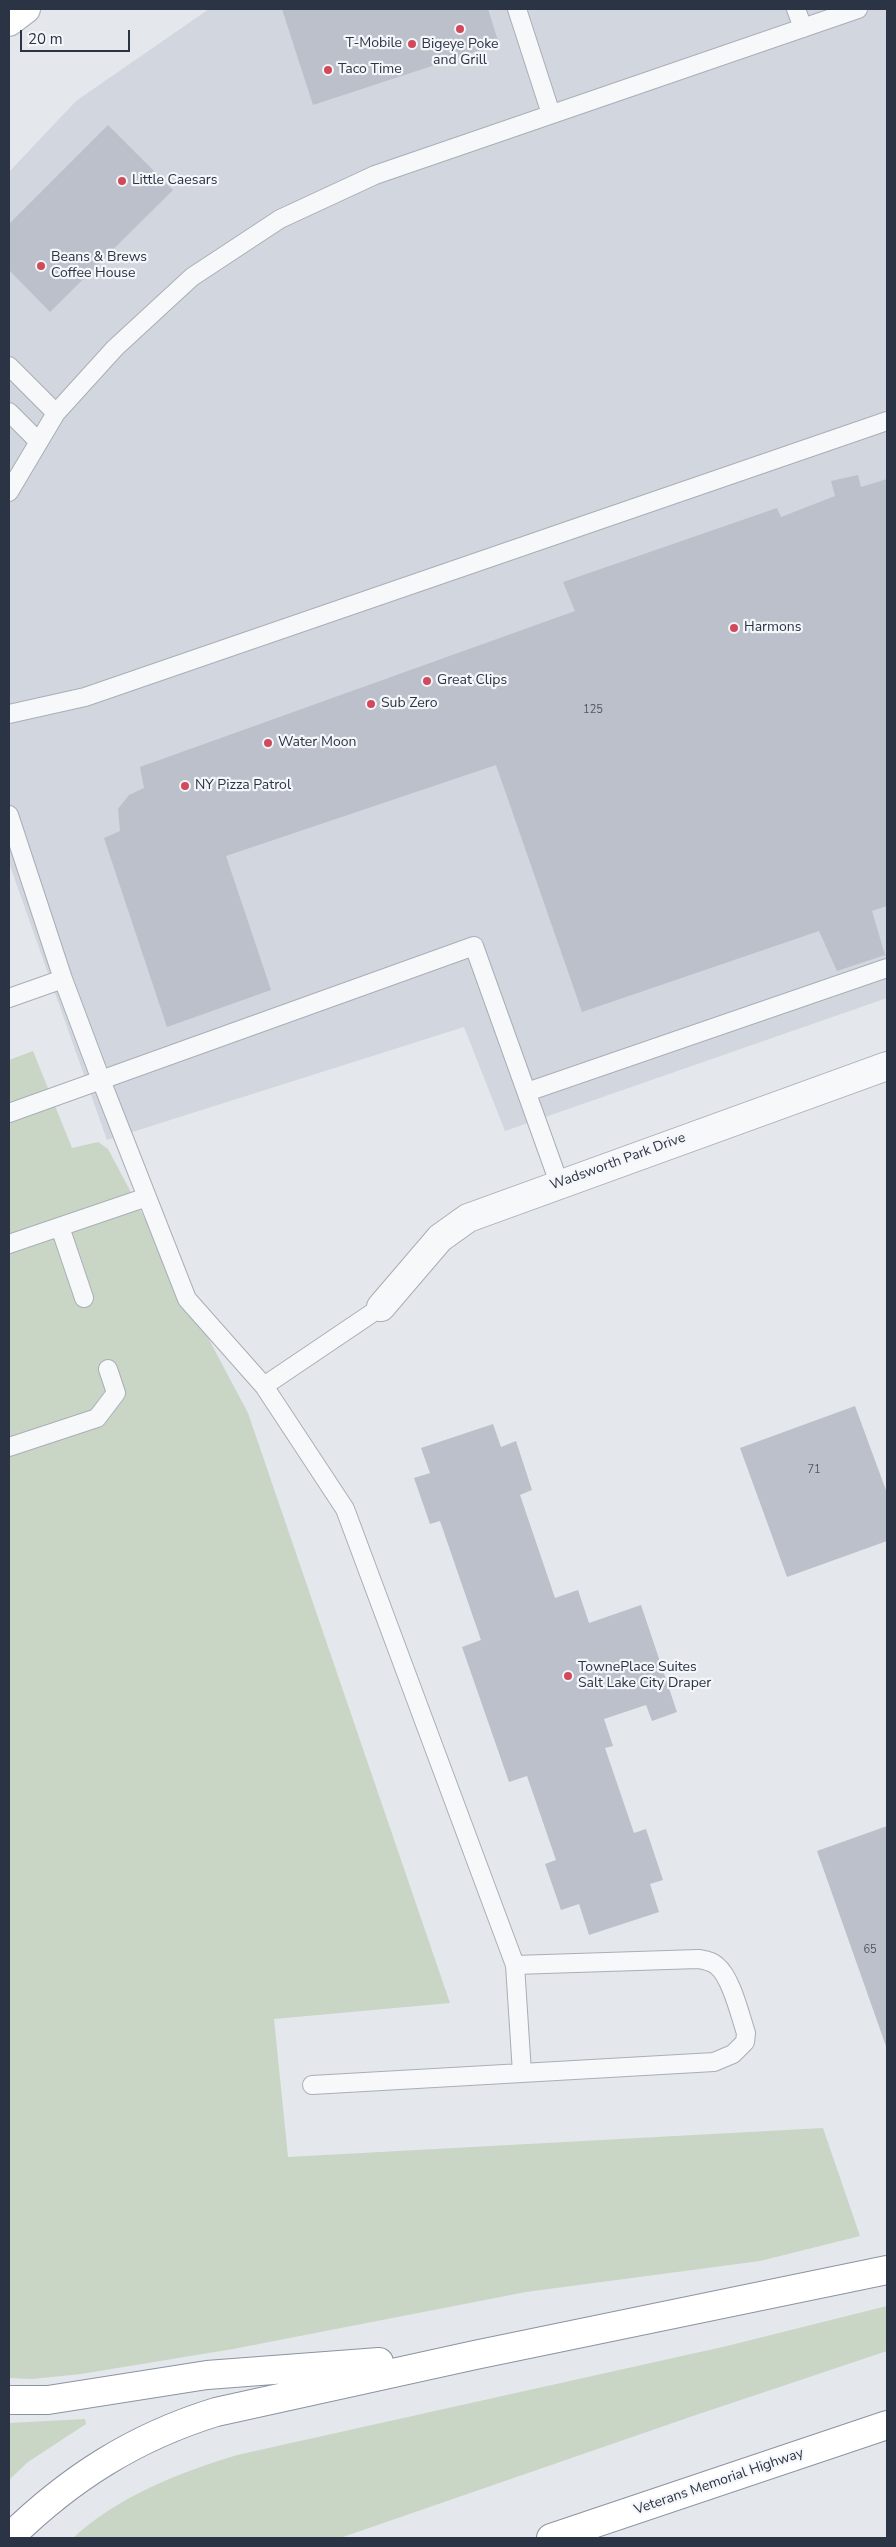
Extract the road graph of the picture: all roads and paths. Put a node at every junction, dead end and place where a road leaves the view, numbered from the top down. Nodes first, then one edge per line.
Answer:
1 (26, 9) edge
2 (517, 9) edge
3 (796, 9) edge
4 (849, 10) edge
5 (9, 22) edge
6 (803, 28) junction
7 (550, 114) junction
8 (9, 366) edge
9 (9, 412) edge
10 (56, 413) junction
11 (887, 421) edge
12 (38, 441) junction
13 (9, 492) edge
14 (9, 714) edge
15 (9, 815) edge
16 (14, 845) edge
17 (887, 968) edge
18 (63, 979) junction
19 (9, 998) edge
20 (887, 1066) edge
21 (101, 1080) junction
22 (527, 1092) junction
23 (9, 1113) edge
24 (559, 1183) junction
25 (147, 1197) junction
26 (60, 1227) junction
27 (9, 1244) edge
28 (84, 1298) dead end
29 (380, 1307) joint
30 (108, 1369) dead end
31 (264, 1386) junction
32 (9, 1447) edge
33 (515, 1965) junction
34 (522, 2073) junction
35 (312, 2085) dead end
36 (887, 2270) edge
37 (476, 2355) junction
38 (9, 2400) edge
39 (887, 2426) edge
40 (9, 2538) edge
41 (551, 2538) edge

1 - 5 main road
2 - 7 lane
3 - 6 lane
4 - 6 lane
6 - 7 lane
7 - 10 lane
8 - 10 lane
9 - 12 lane
10 - 12 lane
11 - 14 lane
12 - 13 lane
15 - 16 lane
16 - 18 lane
17 - 22 lane
18 - 19 lane
18 - 21 lane
20 - 24 street, Wadsworth Park Drive
21 - 22 lane
21 - 23 lane
21 - 25 lane
22 - 24 lane
24 - 29 street, Wadsworth Park Drive
25 - 26 lane
25 - 31 lane
26 - 27 lane
26 - 28 lane
29 - 31 lane
30 - 32 lane
31 - 33 lane
33 - 34 lane
33 - 34 lane
34 - 35 lane
36 - 37 main road
37 - 38 main road
37 - 40 main road
39 - 41 main road, Veterans Memorial Highway

